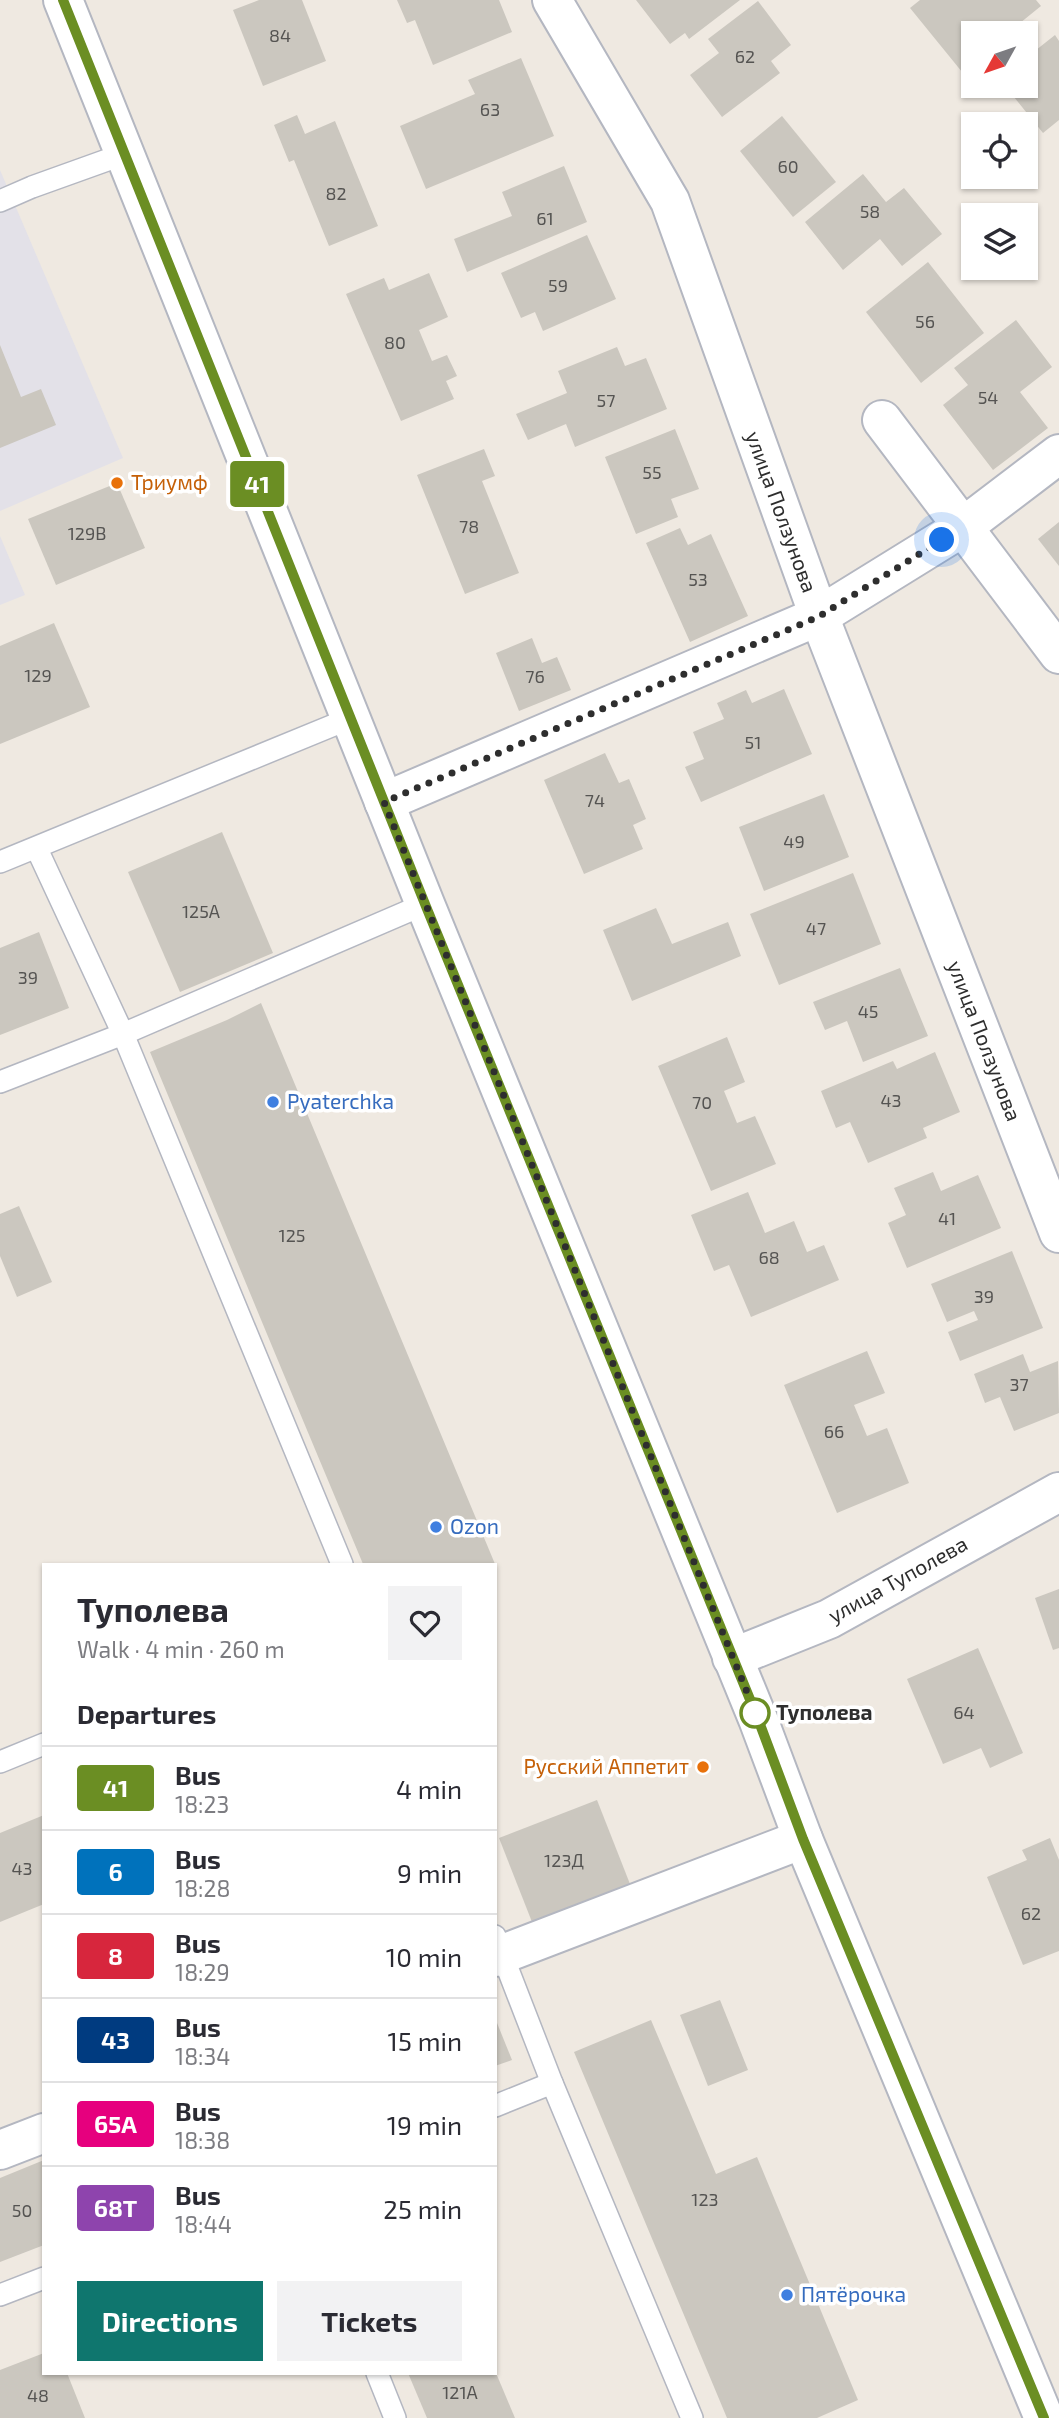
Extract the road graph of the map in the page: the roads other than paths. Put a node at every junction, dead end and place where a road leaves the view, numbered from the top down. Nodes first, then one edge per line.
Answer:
1 (63, 0) edge
2 (552, 0) edge
3 (124, 154) junction
4 (0, 201) edge
5 (882, 420) dead end
6 (1059, 454) edge
7 (963, 527) junction
8 (818, 617) junction
9 (1059, 654) edge
10 (351, 718) junction
11 (384, 802) junction
12 (37, 849) junction
13 (0, 862) edge
14 (425, 904) junction
15 (123, 1034) junction
16 (0, 1082) edge
17 (1059, 1233) edge
18 (1059, 1492) edge
19 (342, 1563) edge
20 (732, 1658) junction
21 (42, 1745) edge
22 (0, 1762) edge
23 (803, 1839) junction
24 (498, 1949) edge
25 (552, 2083) junction
26 (497, 2105) edge
27 (42, 2134) edge
28 (0, 2150) edge
29 (42, 2279) edge
30 (0, 2295) edge
31 (378, 2375) edge
32 (395, 2418) edge
33 (692, 2418) edge
34 (1044, 2418) edge

1 - 3 street
2 - 8 street, улица Ползунова
3 - 4 lane
3 - 10 street
5 - 7 street
6 - 7 street
7 - 8 street
7 - 9 street
8 - 11 street
8 - 17 street, улица Ползунова
10 - 11 street
10 - 12 lane
11 - 14 street
12 - 13 lane
12 - 15 lane
14 - 15 lane
14 - 20 street
15 - 16 lane
15 - 19 lane
18 - 20 street, улица Туполева
20 - 23 street
21 - 22 lane
23 - 24 street
23 - 34 street
24 - 25 lane
25 - 26 lane
25 - 33 lane
27 - 28 street
29 - 30 lane
31 - 32 lane

